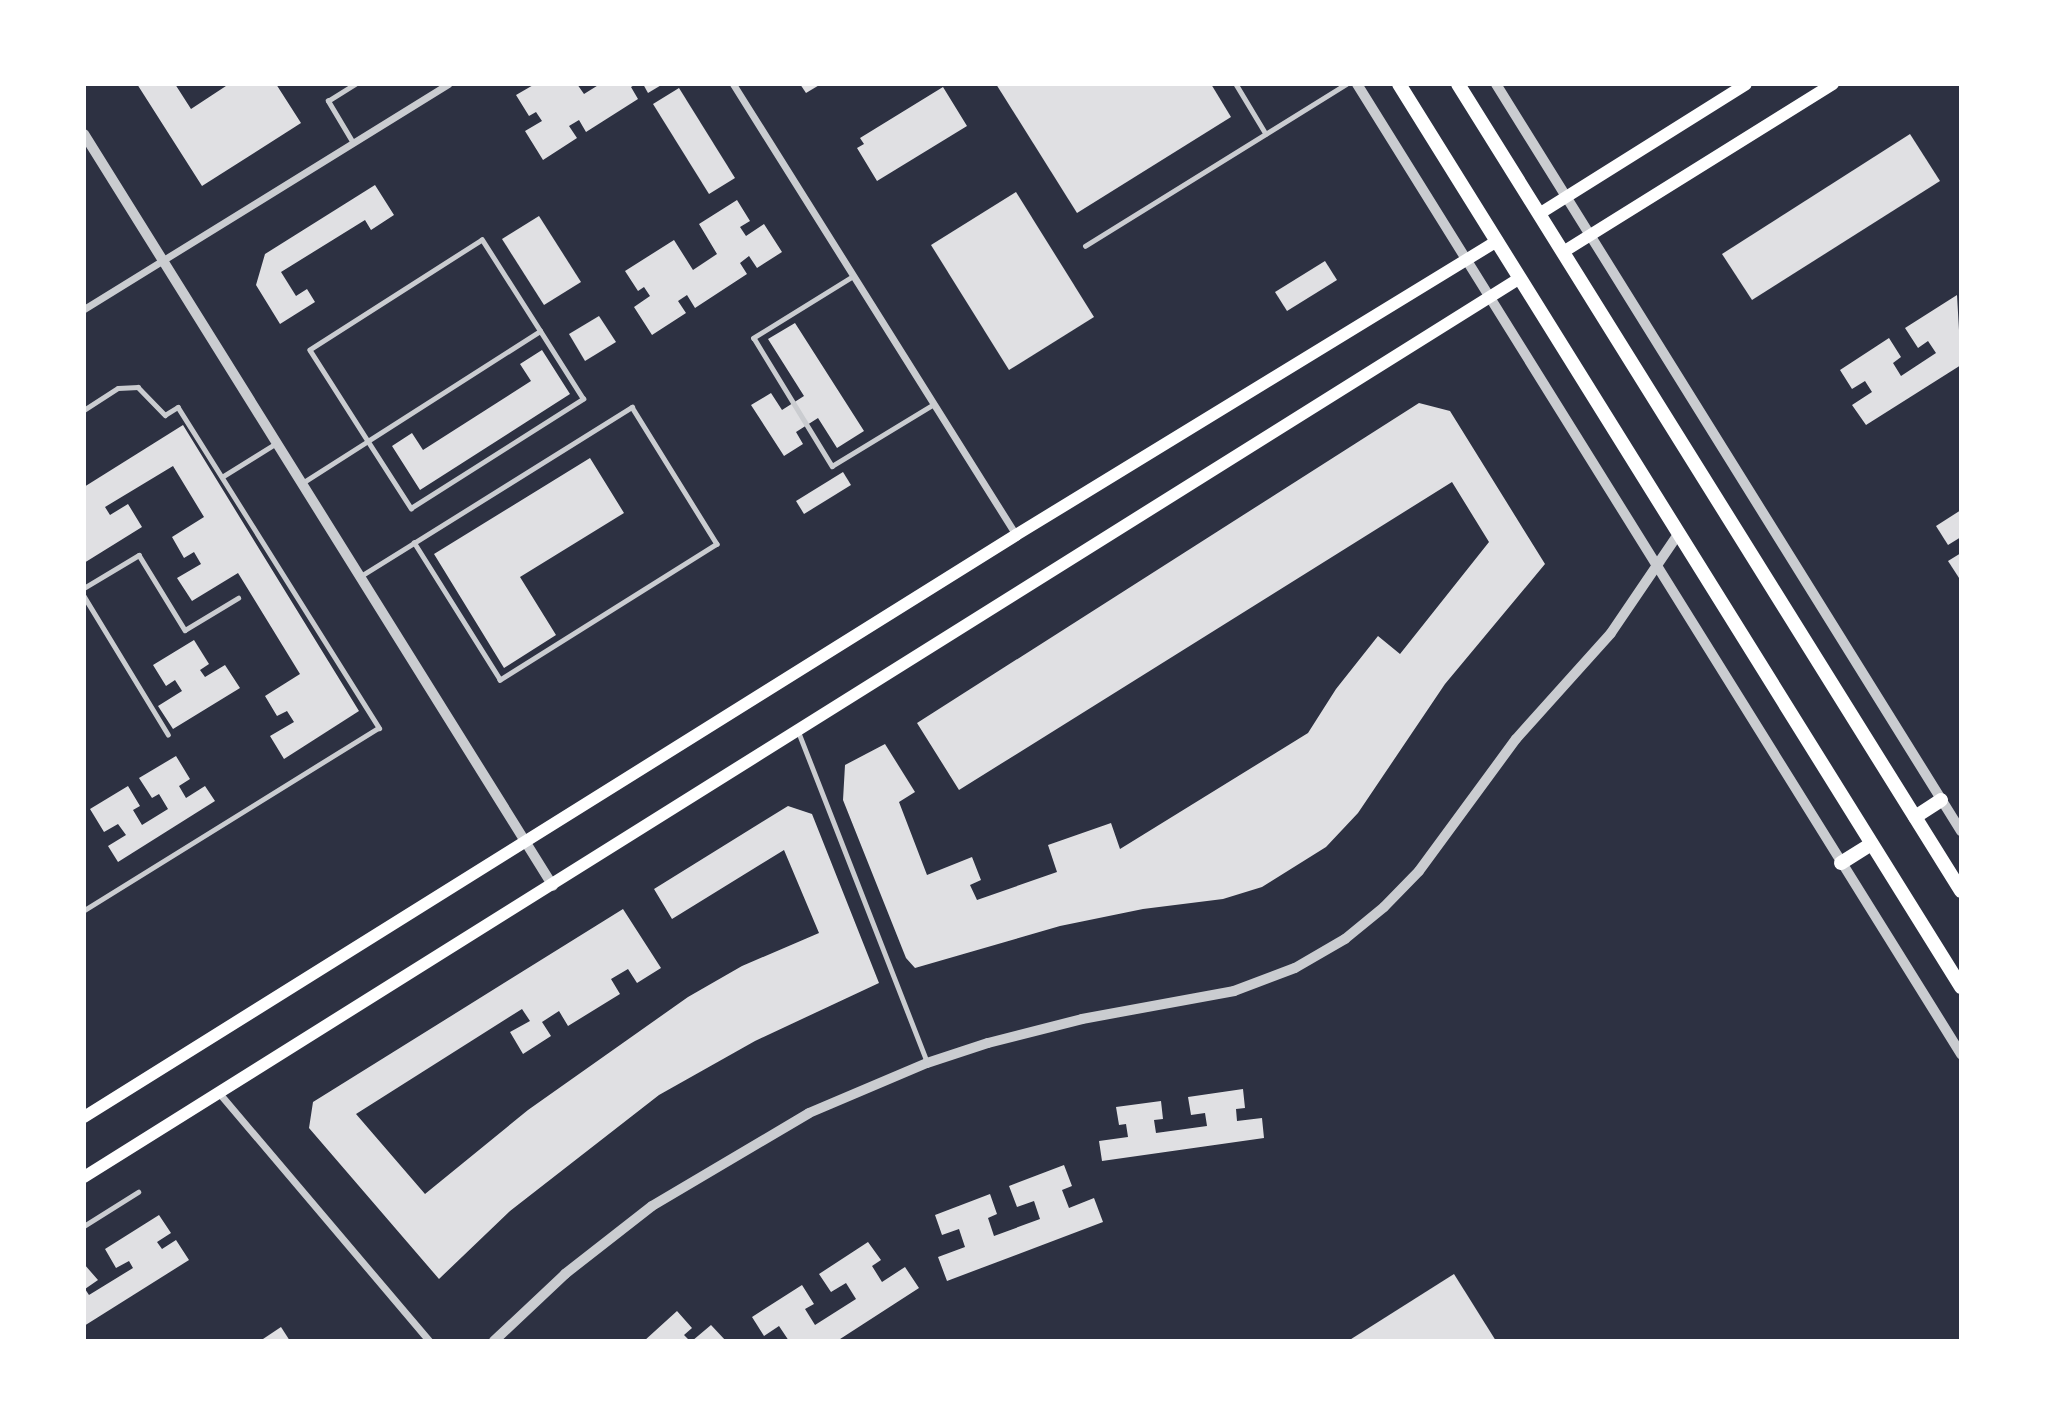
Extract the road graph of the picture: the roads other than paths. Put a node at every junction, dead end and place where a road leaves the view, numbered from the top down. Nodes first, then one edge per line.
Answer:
1 (355, 84) edge
2 (448, 84) edge
3 (733, 84) edge
4 (1236, 84) edge
5 (1346, 84) edge
6 (1357, 84) edge
7 (1399, 84) edge
8 (1458, 84) edge
9 (1496, 84) edge
10 (1746, 84) edge
11 (1833, 84) edge
12 (84, 134) edge
13 (1266, 134) junction
14 (353, 143) junction
15 (1566, 196) junction
16 (1539, 214) junction
17 (1590, 235) junction
18 (1497, 241) junction
19 (1085, 246) dead end
20 (1563, 252) junction
21 (163, 260) junction
22 (1466, 260) junction
23 (853, 276) junction
24 (1520, 278) junction
25 (1490, 297) junction
26 (84, 309) edge
27 (540, 331) junction
28 (934, 404) junction
29 (84, 410) edge
30 (368, 441) junction
31 (277, 443) junction
32 (222, 477) junction
33 (302, 483) junction
34 (1678, 533) junction
35 (1016, 535) junction
36 (414, 543) junction
37 (1657, 565) junction
38 (360, 576) junction
39 (84, 588) edge
40 (84, 596) edge
41 (238, 598) dead end
42 (799, 733) junction
43 (168, 734) dead end
44 (1941, 800) junction
45 (1914, 817) junction
46 (1961, 831) edge
47 (525, 842) junction
48 (1872, 844) junction
49 (1842, 863) junction
50 (553, 886) junction
51 (1961, 891) edge
52 (84, 911) edge
53 (1961, 987) edge
54 (1961, 1054) edge
55 (928, 1063) junction
56 (219, 1093) junction
57 (84, 1117) edge
58 (84, 1177) edge
59 (138, 1192) dead end
60 (84, 1226) edge
61 (429, 1341) edge
62 (494, 1341) edge

1 - 14 lane
2 - 14 street
3 - 23 street
4 - 13 lane
5 - 13 lane
6 - 22 street
7 - 18 main road
8 - 16 main road
9 - 15 street
10 - 15 main road
11 - 17 main road
12 - 21 street
13 - 19 lane
14 - 21 street
15 - 16 main road
15 - 17 street
16 - 20 main road
17 - 20 main road
17 - 44 street
18 - 22 main road
18 - 24 main road
20 - 45 main road
21 - 26 street
21 - 31 street
22 - 25 street
22 - 35 main road
23 - 28 street
23 - 28 lane
24 - 25 main road
24 - 34 main road
25 - 37 street
25 - 42 main road
27 - 30 lane
27 - 30 lane
27 - 30 lane
28 - 35 street
29 - 32 lane
30 - 33 lane
31 - 32 lane
31 - 33 street
32 - 52 lane
33 - 38 street
34 - 37 street
34 - 48 main road
35 - 47 main road
36 - 36 lane
36 - 38 lane
37 - 49 street
37 - 55 street
38 - 47 street
39 - 41 lane
40 - 43 lane
42 - 50 main road
42 - 55 lane
44 - 45 main road
44 - 46 street
45 - 51 main road
47 - 50 street
47 - 57 main road
48 - 49 main road
48 - 53 main road
49 - 54 street
50 - 56 main road
55 - 62 street
56 - 58 main road
56 - 61 street
59 - 60 lane

